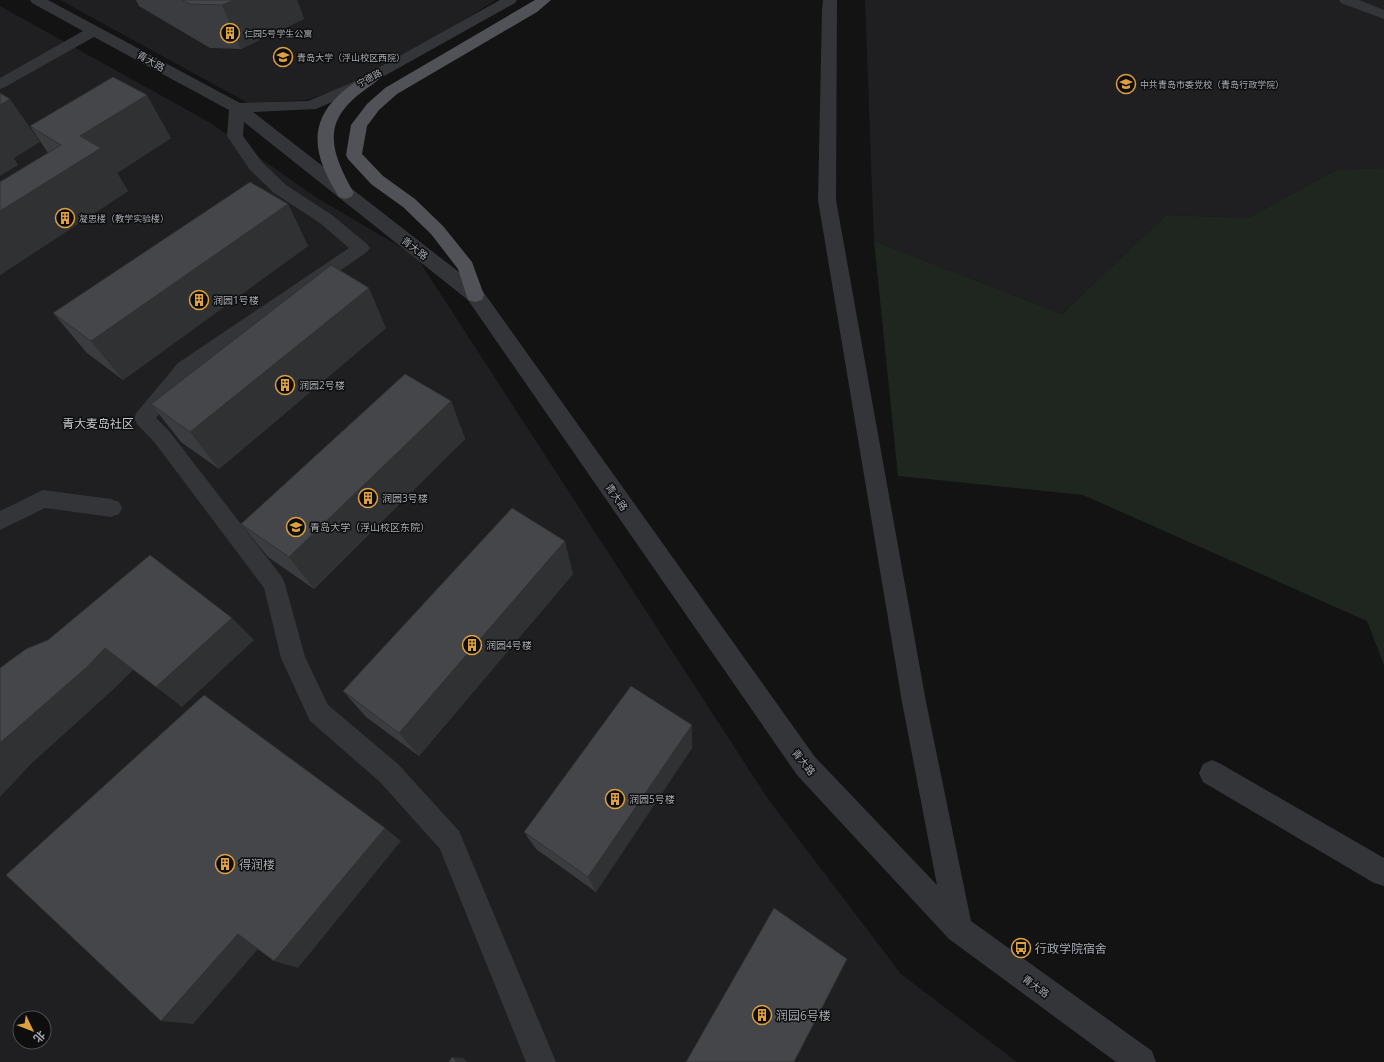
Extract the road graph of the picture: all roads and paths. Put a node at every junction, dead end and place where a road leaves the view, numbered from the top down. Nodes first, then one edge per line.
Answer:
1 (510, 0) edge
2 (544, 0) edge
3 (830, 0) edge
4 (1346, 0) edge
5 (43, 1) edge
6 (1384, 15) edge
7 (95, 30) junction
8 (375, 75) junction
9 (0, 84) edge
10 (237, 108) junction
11 (345, 193) junction
12 (475, 295) junction
13 (111, 508) dead end
14 (0, 521) edge
15 (1212, 773) dead end
16 (1384, 873) edge
17 (959, 929) junction
18 (540, 1062) edge
19 (1141, 1062) edge

1 - 8 street, 宁德路
2 - 12 main road
3 - 17 street
4 - 6 street
5 - 7 street, 青大路
7 - 9 street
7 - 10 street, 青大路
8 - 10 street, 宁德路
8 - 11 main road
10 - 11 street, 青大路
10 - 18 street
11 - 12 street, 青大路
12 - 17 street, 青大路
13 - 14 street
15 - 16 street
17 - 19 street, 青大路

